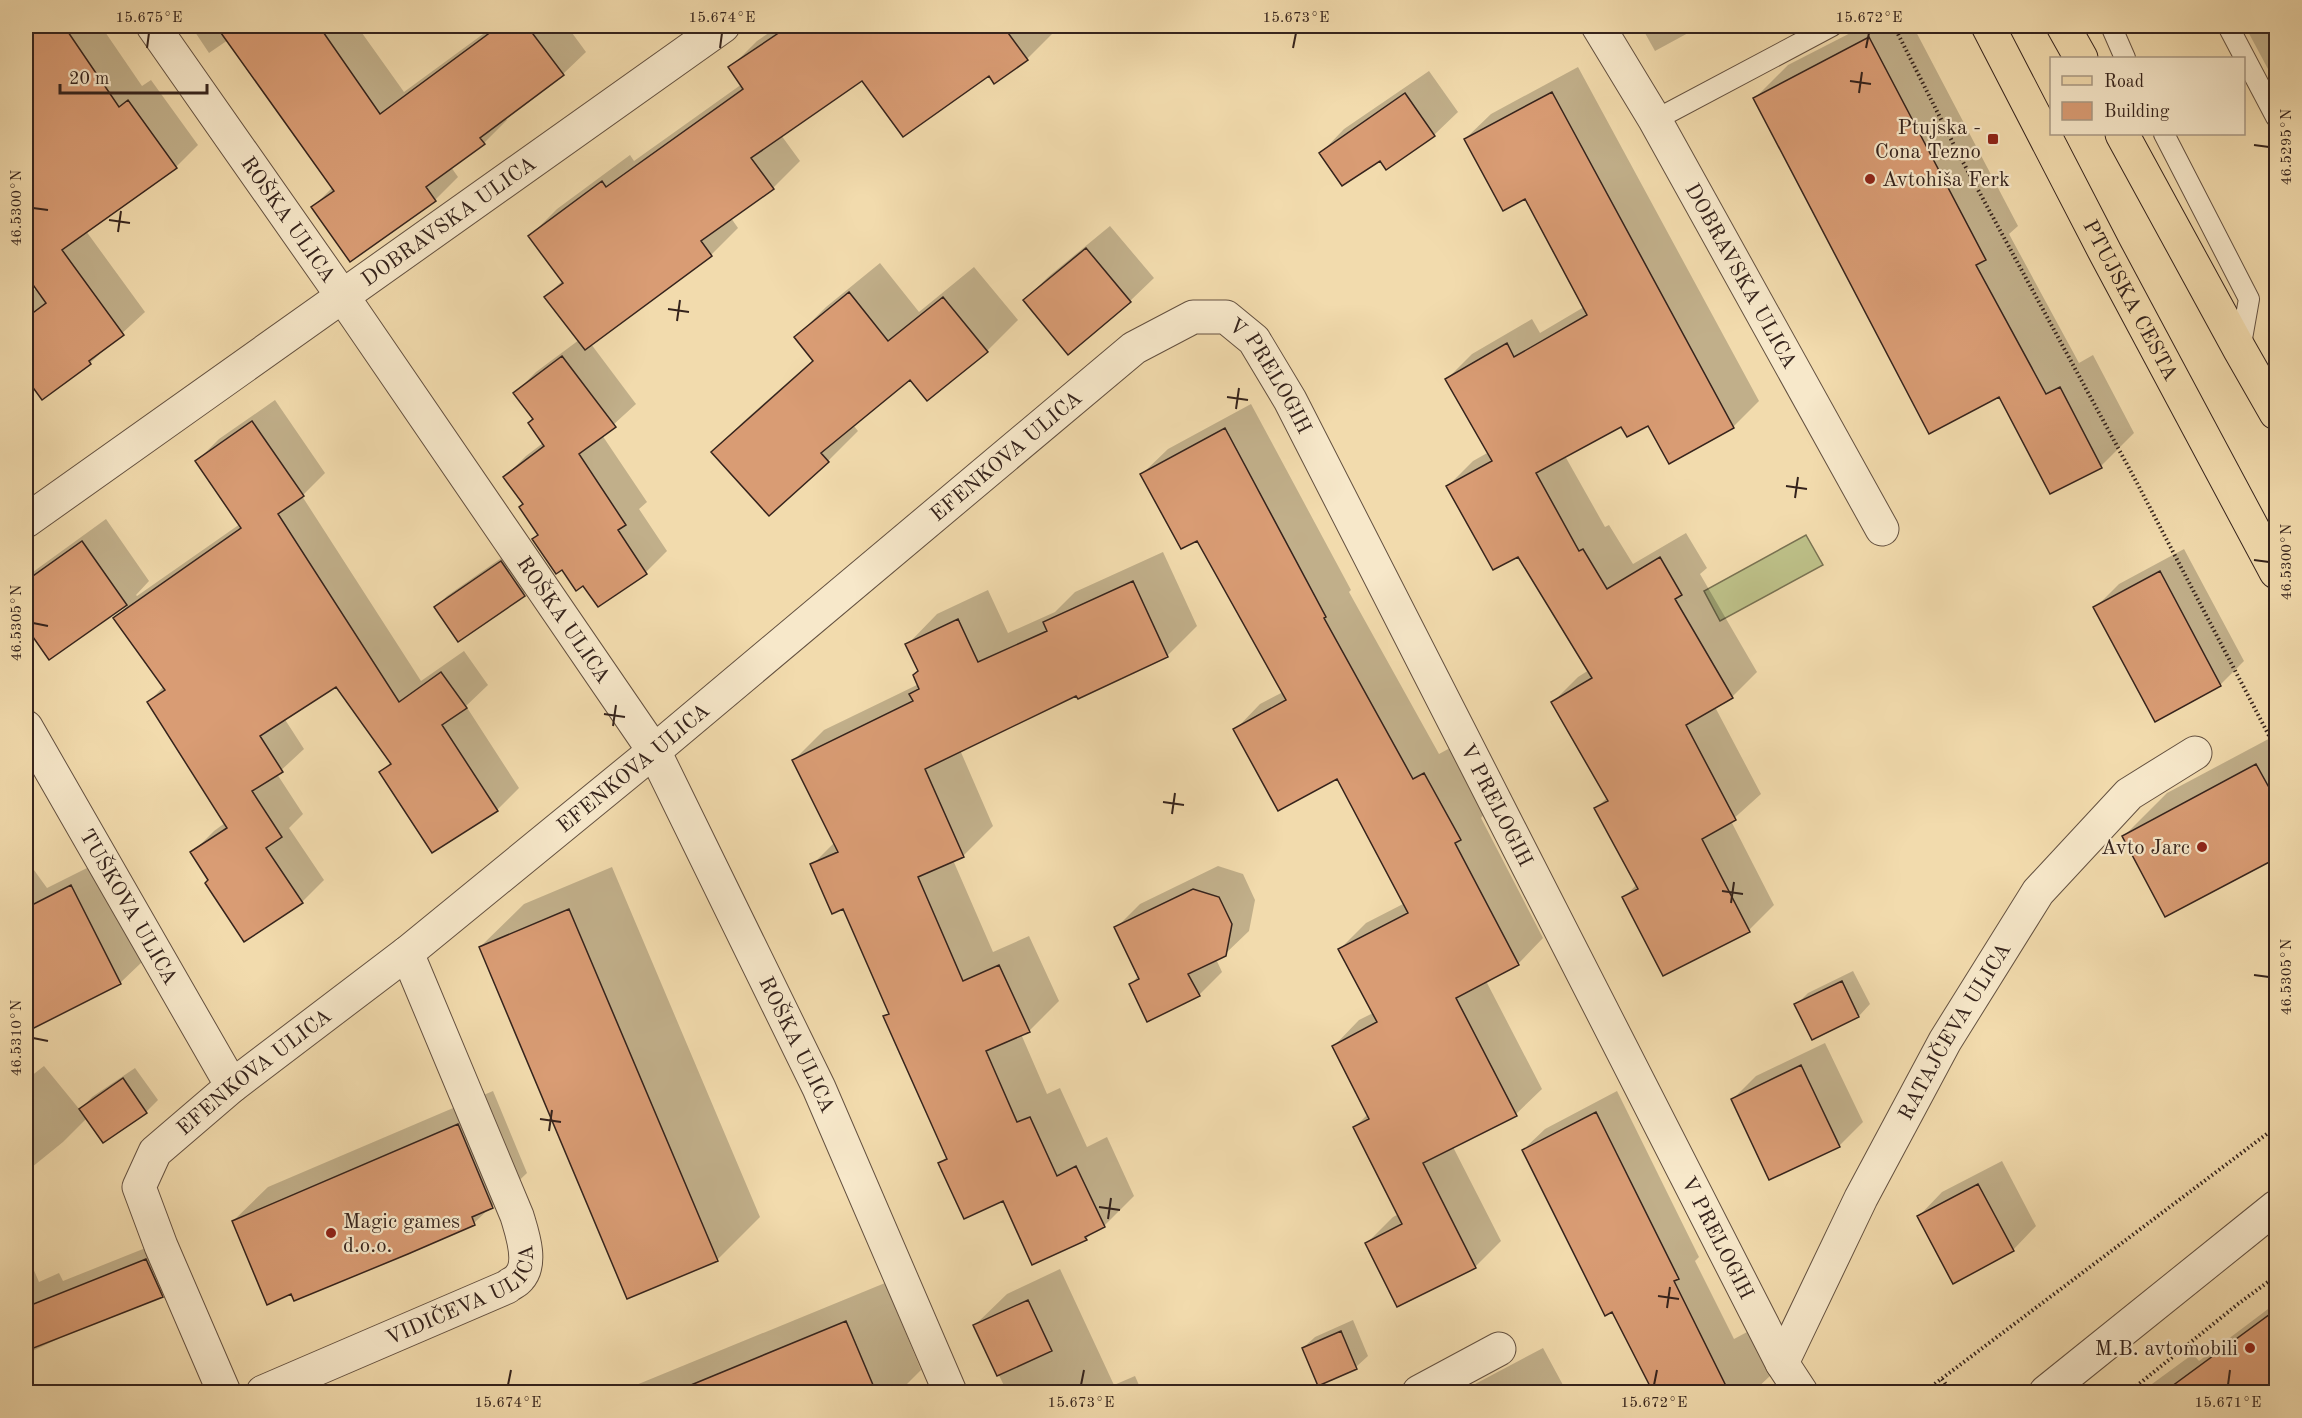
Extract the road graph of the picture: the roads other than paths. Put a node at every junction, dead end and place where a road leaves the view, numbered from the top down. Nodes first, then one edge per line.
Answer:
1 (153, 26) edge
2 (723, 26) edge
3 (1598, 26) edge
4 (1832, 26) edge
5 (1988, 26) edge
6 (2063, 26) edge
7 (2111, 26) edge
8 (2228, 26) edge
9 (2080, 57) edge
10 (2125, 57) edge
11 (2245, 57) edge
12 (2245, 58) edge
13 (2277, 117) edge
14 (1655, 120) junction
15 (2123, 135) edge
16 (2164, 135) edge
17 (343, 297) junction
18 (1134, 348) joint
19 (2240, 350) junction
20 (2277, 413) edge
21 (26, 521) edge
22 (1882, 529) dead end
23 (2277, 572) edge
24 (26, 727) edge
25 (654, 752) junction
26 (2195, 753) dead end
27 (407, 953) junction
28 (232, 1086) junction
29 (2277, 1207) edge
30 (1499, 1349) dead end
31 (1782, 1364) junction
32 (224, 1392) edge
33 (262, 1392) edge
34 (950, 1392) edge
35 (1419, 1392) edge
36 (1801, 1392) edge
37 (2046, 1392) edge

1 - 17 street, ROŠKA ULICA
2 - 17 street, DOBRAVSKA ULICA
3 - 14 street, DOBRAVSKA ULICA
4 - 14 lane
5 - 23 main road, PTUJSKA CESTA
6 - 9 main road
7 - 10 lane
8 - 11 lane
12 - 13 lane
14 - 22 street, DOBRAVSKA ULICA
15 - 19 main road
16 - 19 lane
17 - 21 street, DOBRAVSKA ULICA
17 - 25 street, ROŠKA ULICA
18 - 25 street, EFENKOVA ULICA
18 - 31 street, V PRELOGIH
19 - 20 main road
24 - 28 street, TUŠKOVA ULICA
25 - 27 street, EFENKOVA ULICA
25 - 34 street, ROŠKA ULICA
26 - 31 street, RATAJČEVA ULICA
27 - 28 street, EFENKOVA ULICA
27 - 33 street, VIDIČEVA ULICA
28 - 32 street, EFENKOVA ULICA
29 - 37 street
30 - 35 street
31 - 36 street, V PRELOGIH

